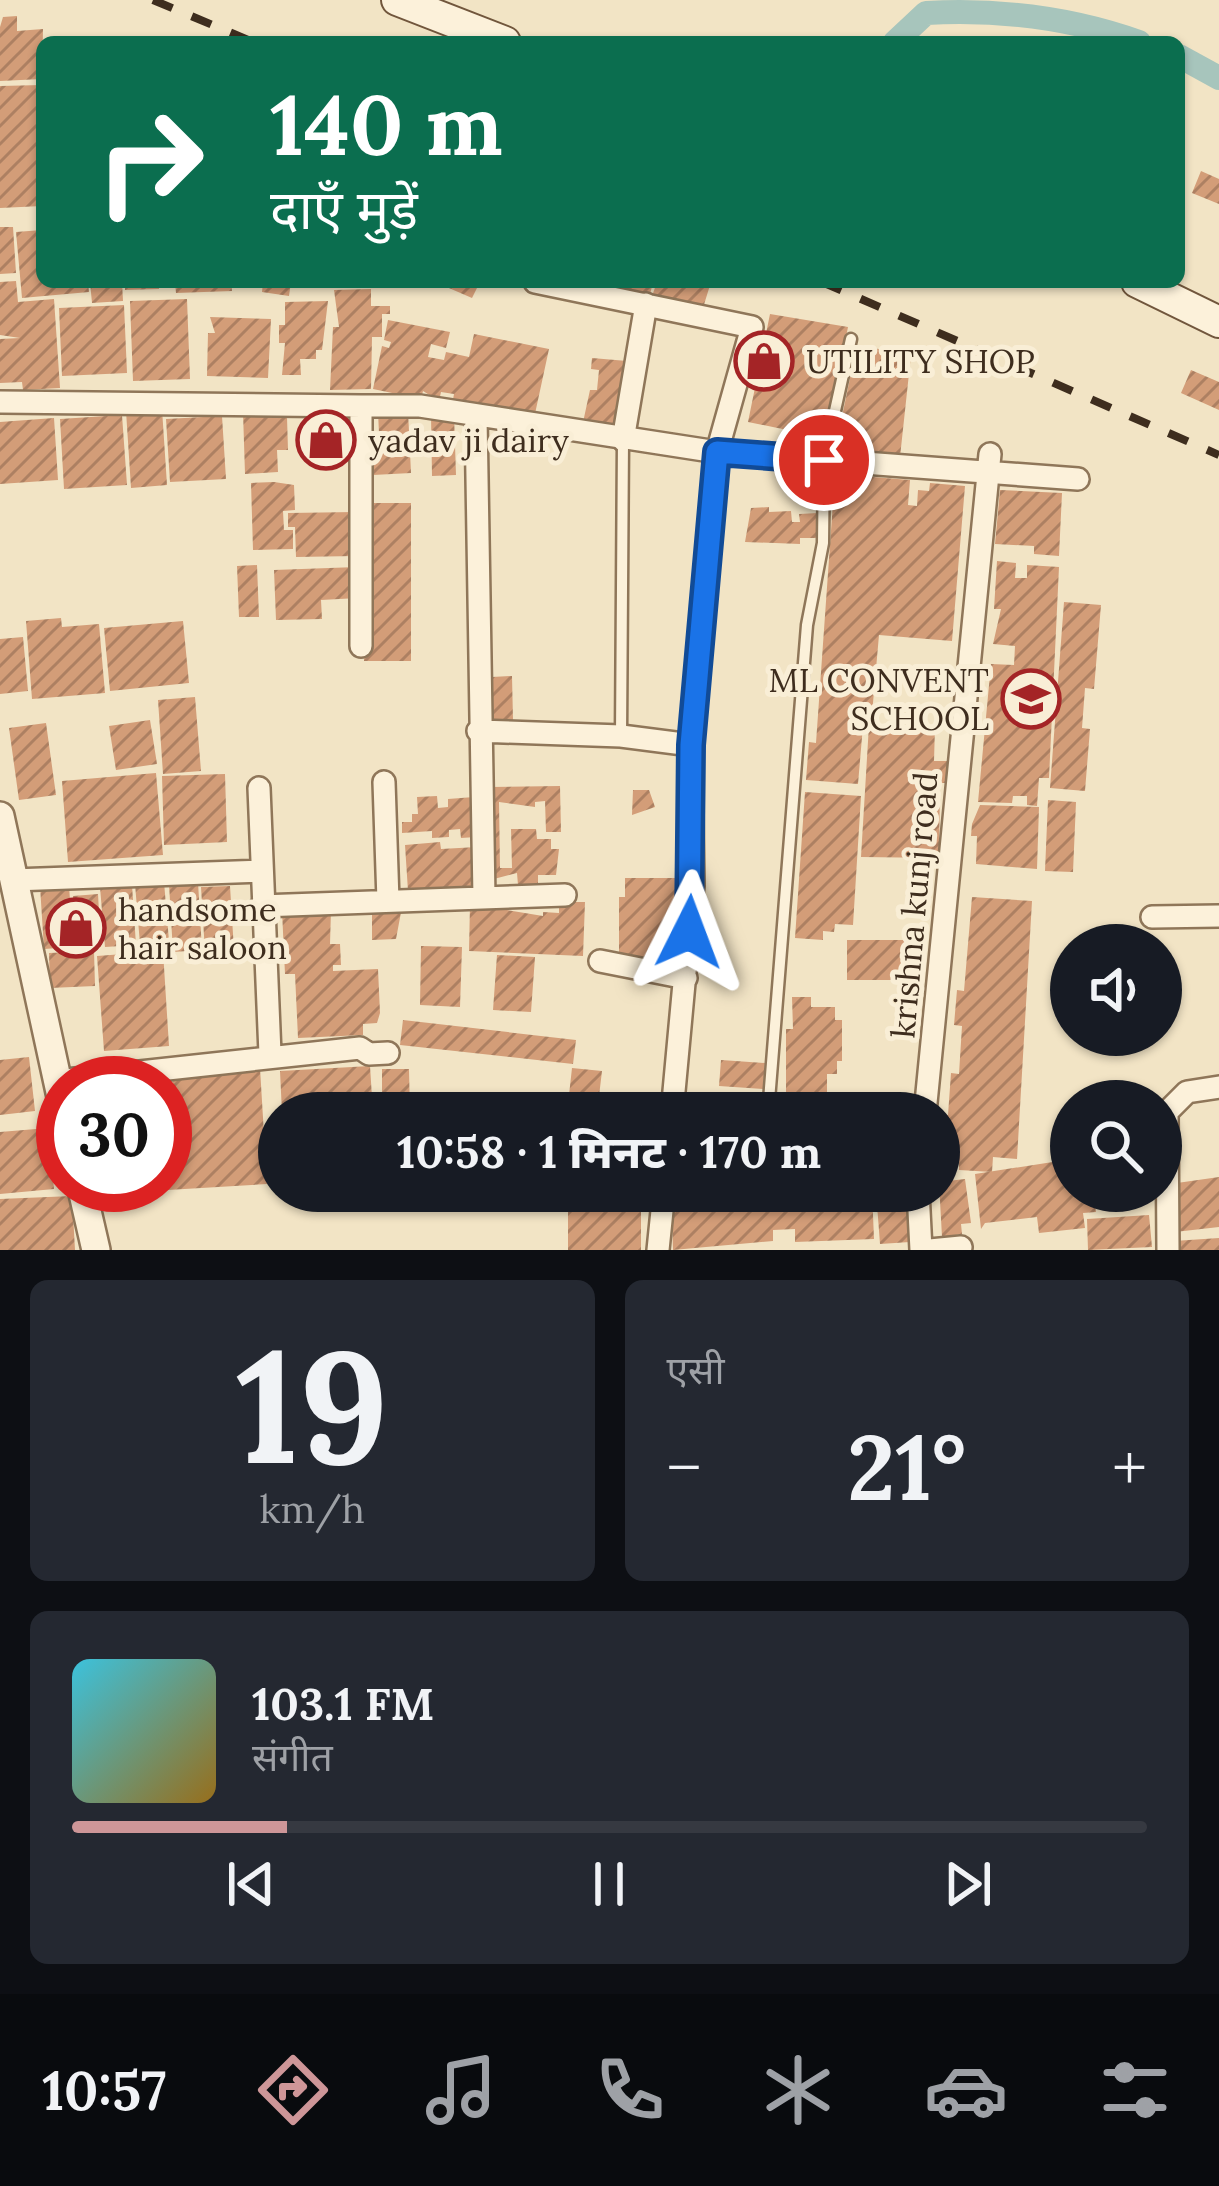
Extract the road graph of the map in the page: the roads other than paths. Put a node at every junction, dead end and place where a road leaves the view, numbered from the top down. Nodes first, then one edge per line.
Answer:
1 (398, 0) edge
2 (490, 36) edge
3 (565, 288) edge
4 (1149, 288) edge
5 (646, 304) junction
6 (1219, 322) edge
7 (851, 339) dead end
8 (0, 402) edge
9 (362, 406) junction
10 (476, 418) junction
11 (623, 440) junction
12 (717, 452) junction
13 (824, 460) junction
14 (988, 465) junction
15 (1078, 478) dead end
16 (361, 646) dead end
17 (478, 731) junction
18 (620, 736) junction
19 (691, 745) junction
20 (384, 782) dead end
21 (259, 788) dead end
22 (0, 816) edge
23 (260, 871) junction
24 (14, 880) junction
25 (565, 895) dead end
26 (484, 898) junction
27 (388, 901) junction
28 (261, 906) junction
29 (1219, 916) edge
30 (1152, 917) dead end
31 (600, 961) dead end
32 (686, 978) junction
33 (388, 1053) dead end
34 (270, 1054) junction
35 (52, 1056) edge
36 (192, 1069) edge
37 (1219, 1087) edge
38 (674, 1092) edge
39 (770, 1092) edge
40 (928, 1092) edge
41 (87, 1212) edge
42 (662, 1212) edge
43 (919, 1212) edge
44 (961, 1247) edge
45 (96, 1250) edge
46 (658, 1250) edge
47 (921, 1250) edge
48 (930, 1250) edge
49 (1168, 1250) edge

1 - 2 main road
3 - 5 street
4 - 6 main road
5 - 11 street
5 - 12 street
7 - 13 lane
8 - 9 street
9 - 10 street
9 - 16 street
10 - 11 street
10 - 17 street
11 - 12 street
11 - 18 lane
12 - 13 street
12 - 19 street
13 - 14 street
13 - 39 lane
14 - 15 street
14 - 40 street, krishna kunj road
17 - 18 street
17 - 26 street
18 - 19 street
19 - 32 street
20 - 27 street
21 - 23 street
22 - 24 street
23 - 24 street
23 - 28 street
24 - 35 street
25 - 26 street
26 - 27 street
27 - 28 street
28 - 34 street
29 - 30 street
31 - 32 street
32 - 38 street
33 - 34 street
34 - 36 street
37 - 49 street
41 - 45 street
42 - 46 street
43 - 47 street
44 - 48 street

